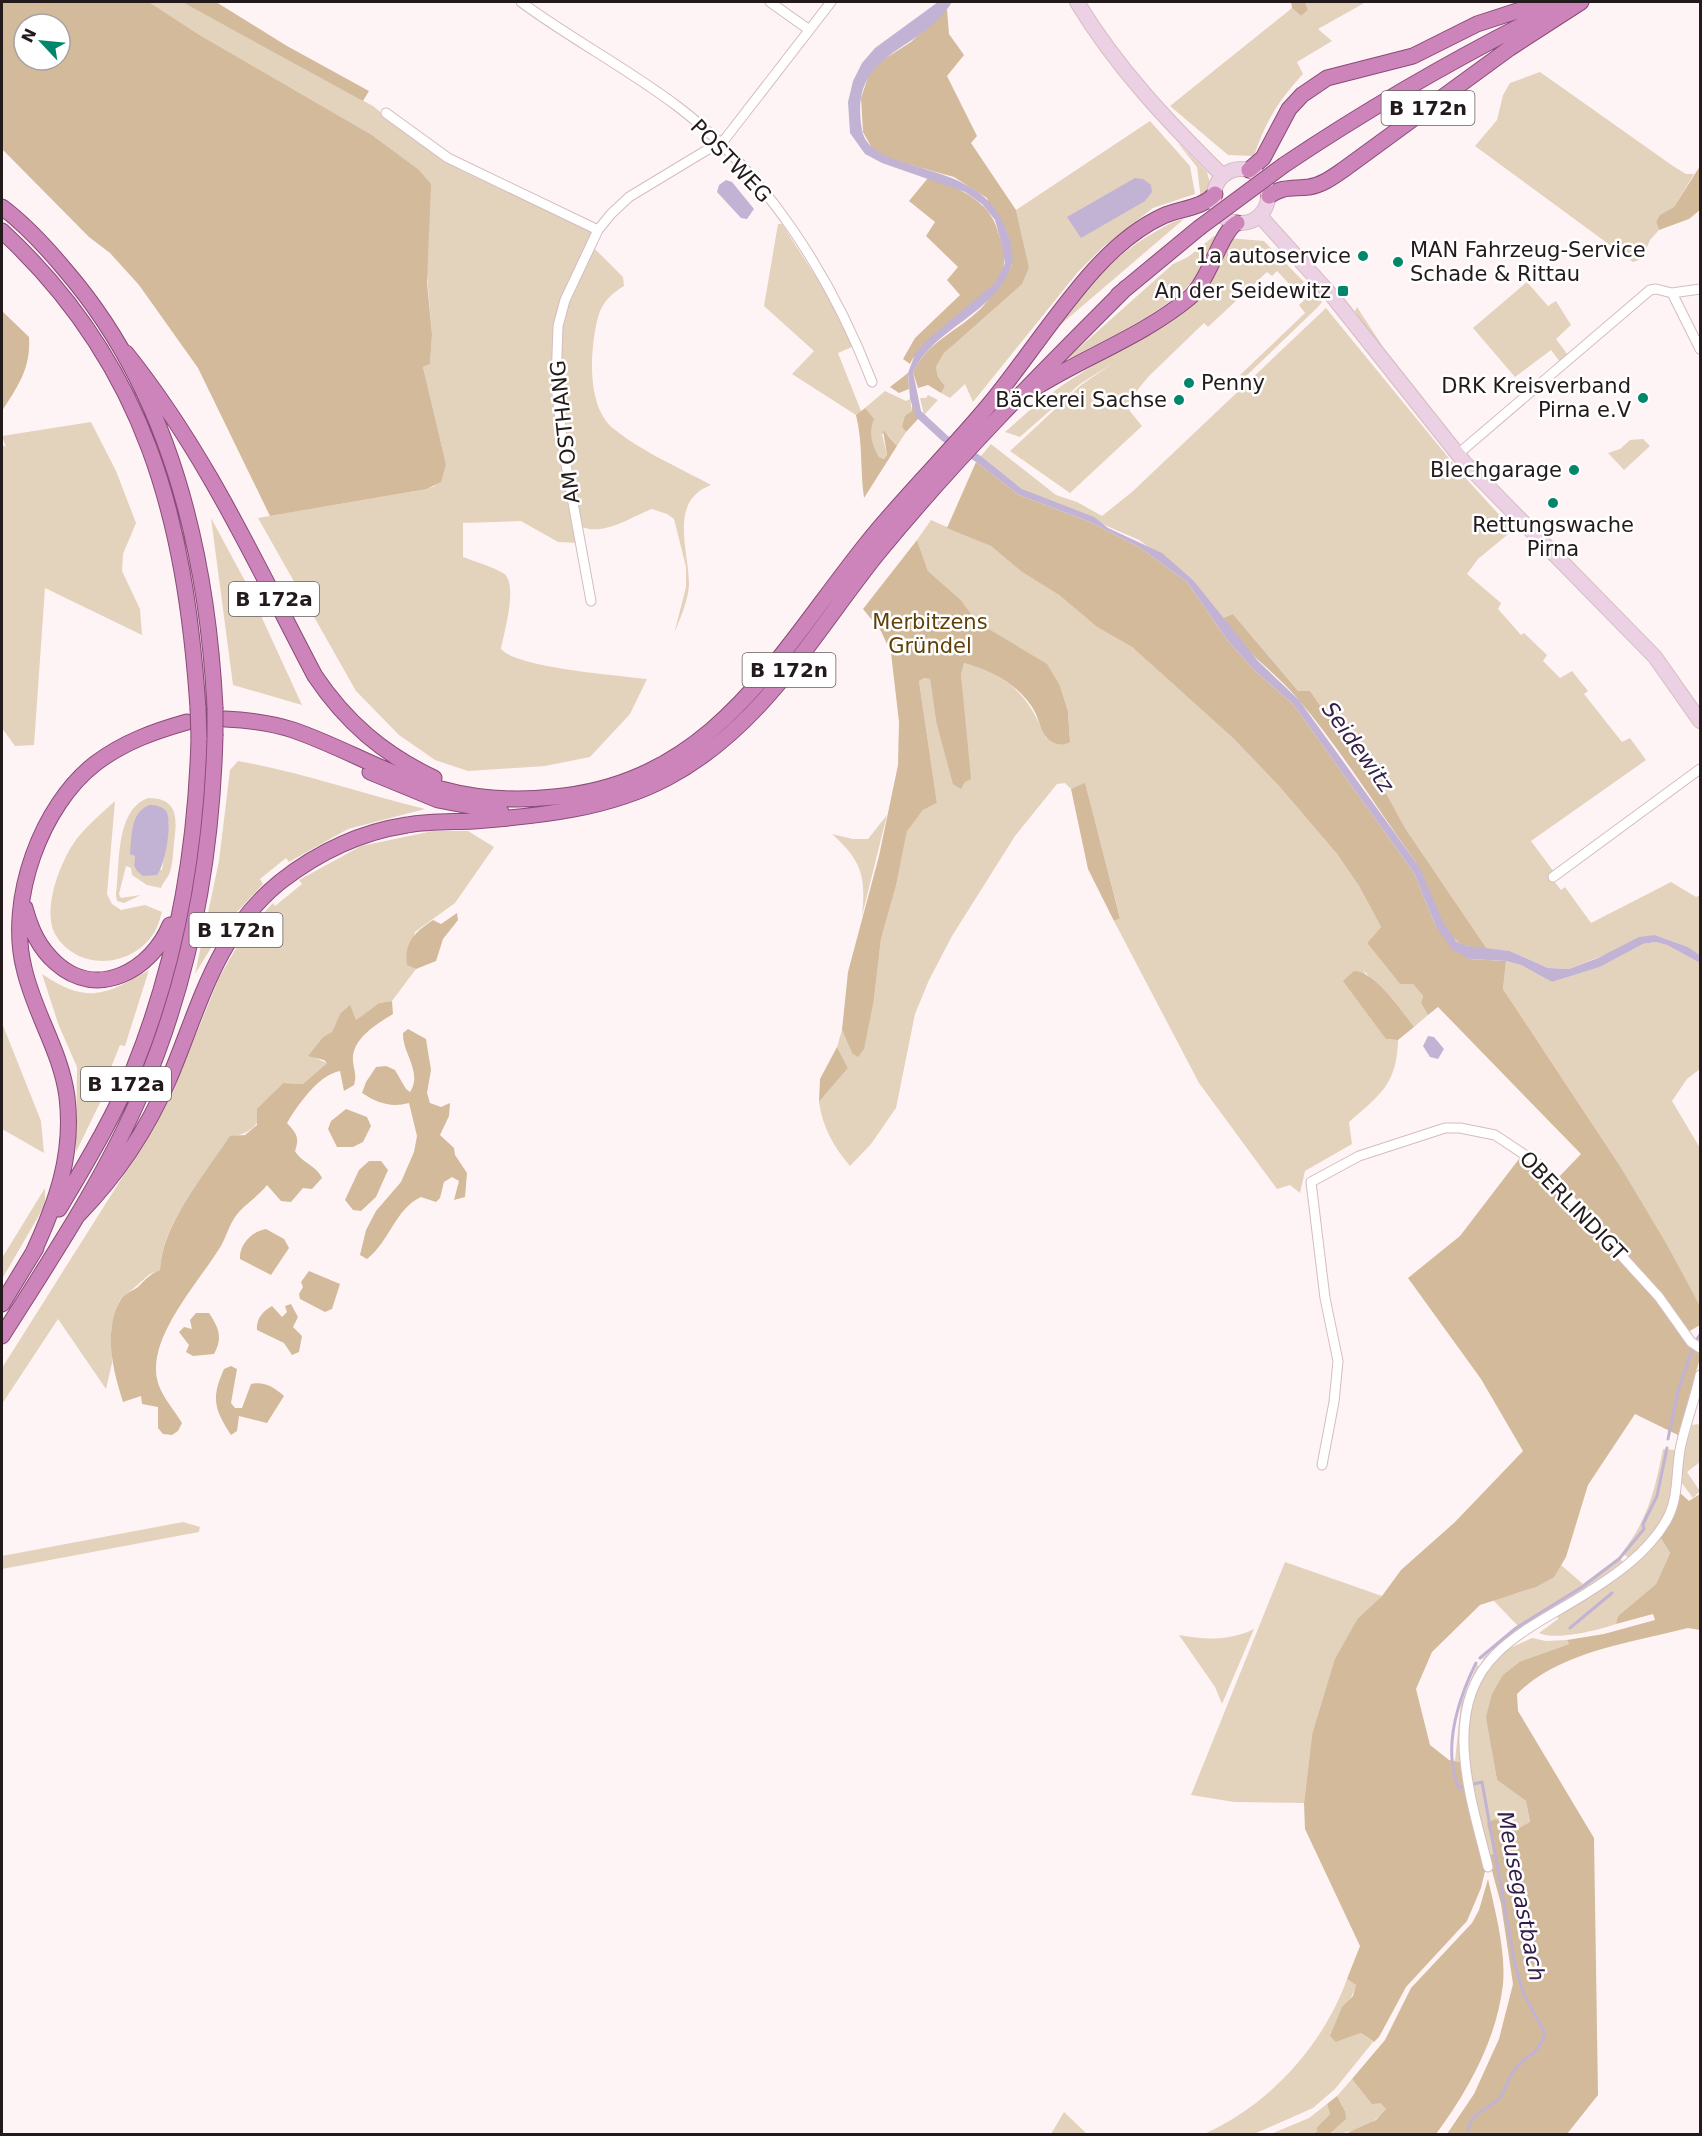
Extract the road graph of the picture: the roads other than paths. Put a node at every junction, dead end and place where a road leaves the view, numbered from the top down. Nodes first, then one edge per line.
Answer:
1 (521, 2) edge
2 (770, 2) edge
3 (831, 2) edge
4 (1077, 2) edge
5 (1545, 2) edge
6 (1569, 2) edge
7 (1581, 2) edge
8 (808, 29) junction
9 (386, 114) dead end
10 (720, 143) junction
11 (1250, 170) junction
12 (1223, 176) junction
13 (1215, 194) junction
14 (1269, 196) junction
15 (2, 207) edge
16 (1260, 216) junction
17 (1237, 223) junction
18 (598, 230) junction
19 (2, 231) edge
20 (1701, 289) edge
21 (1672, 293) junction
22 (1701, 349) edge
23 (126, 353) junction
24 (872, 382) dead end
25 (998, 406) junction
26 (1458, 454) junction
27 (591, 601) dead end
28 (220, 713) junction
29 (1701, 721) edge
30 (187, 722) dead end
31 (307, 736) junction
32 (1701, 769) edge
33 (472, 795) junction
34 (605, 795) junction
35 (528, 815) junction
36 (1553, 877) dead end
37 (182, 897) junction
38 (23, 903) junction
39 (79, 1214) junction
40 (32, 1255) junction
41 (2, 1304) edge
42 (2, 1336) edge
43 (1701, 1348) edge
44 (1701, 1375) edge
45 (1322, 1465) dead end
46 (1488, 1867) dead end

1 - 10 street, POSTWEG
2 - 8 street
3 - 8 street
4 - 12 main road
5 - 11 highway
6 - 25 highway, B 172n, bridge
7 - 14 highway, B 172n
8 - 10 street
9 - 18 street
10 - 18 street, AM OSTHANG
10 - 24 street, POSTWEG
11 - 12 main road
11 - 14 main road
12 - 13 main road
13 - 17 main road
13 - 25 highway, B 172n
14 - 16 main road
15 - 23 highway, B 172a
16 - 17 main road
16 - 26 main road
17 - 25 highway
18 - 27 street, AM OSTHANG
19 - 37 highway, B 172a, bridge
20 - 21 street
21 - 22 street
21 - 26 street
23 - 28 highway, B 172a
23 - 33 highway, B 172a
25 - 34 highway, B 172n
25 - 34 highway, B 172n
26 - 29 main road
28 - 31 highway, B 172n
28 - 39 highway, B 172a, bridge
30 - 38 highway, B 172n
31 - 33 highway, B 172n
31 - 35 highway, B 172n
32 - 36 street
33 - 34 highway, B 172n
34 - 35 highway, B 172n
35 - 39 highway, B 172n
37 - 38 highway, B 172n
37 - 40 highway, B 172a
38 - 40 highway, B 172a
39 - 42 highway, B 172a
40 - 41 highway, B 172a
43 - 45 street, OBERLINDIGT
44 - 46 street

